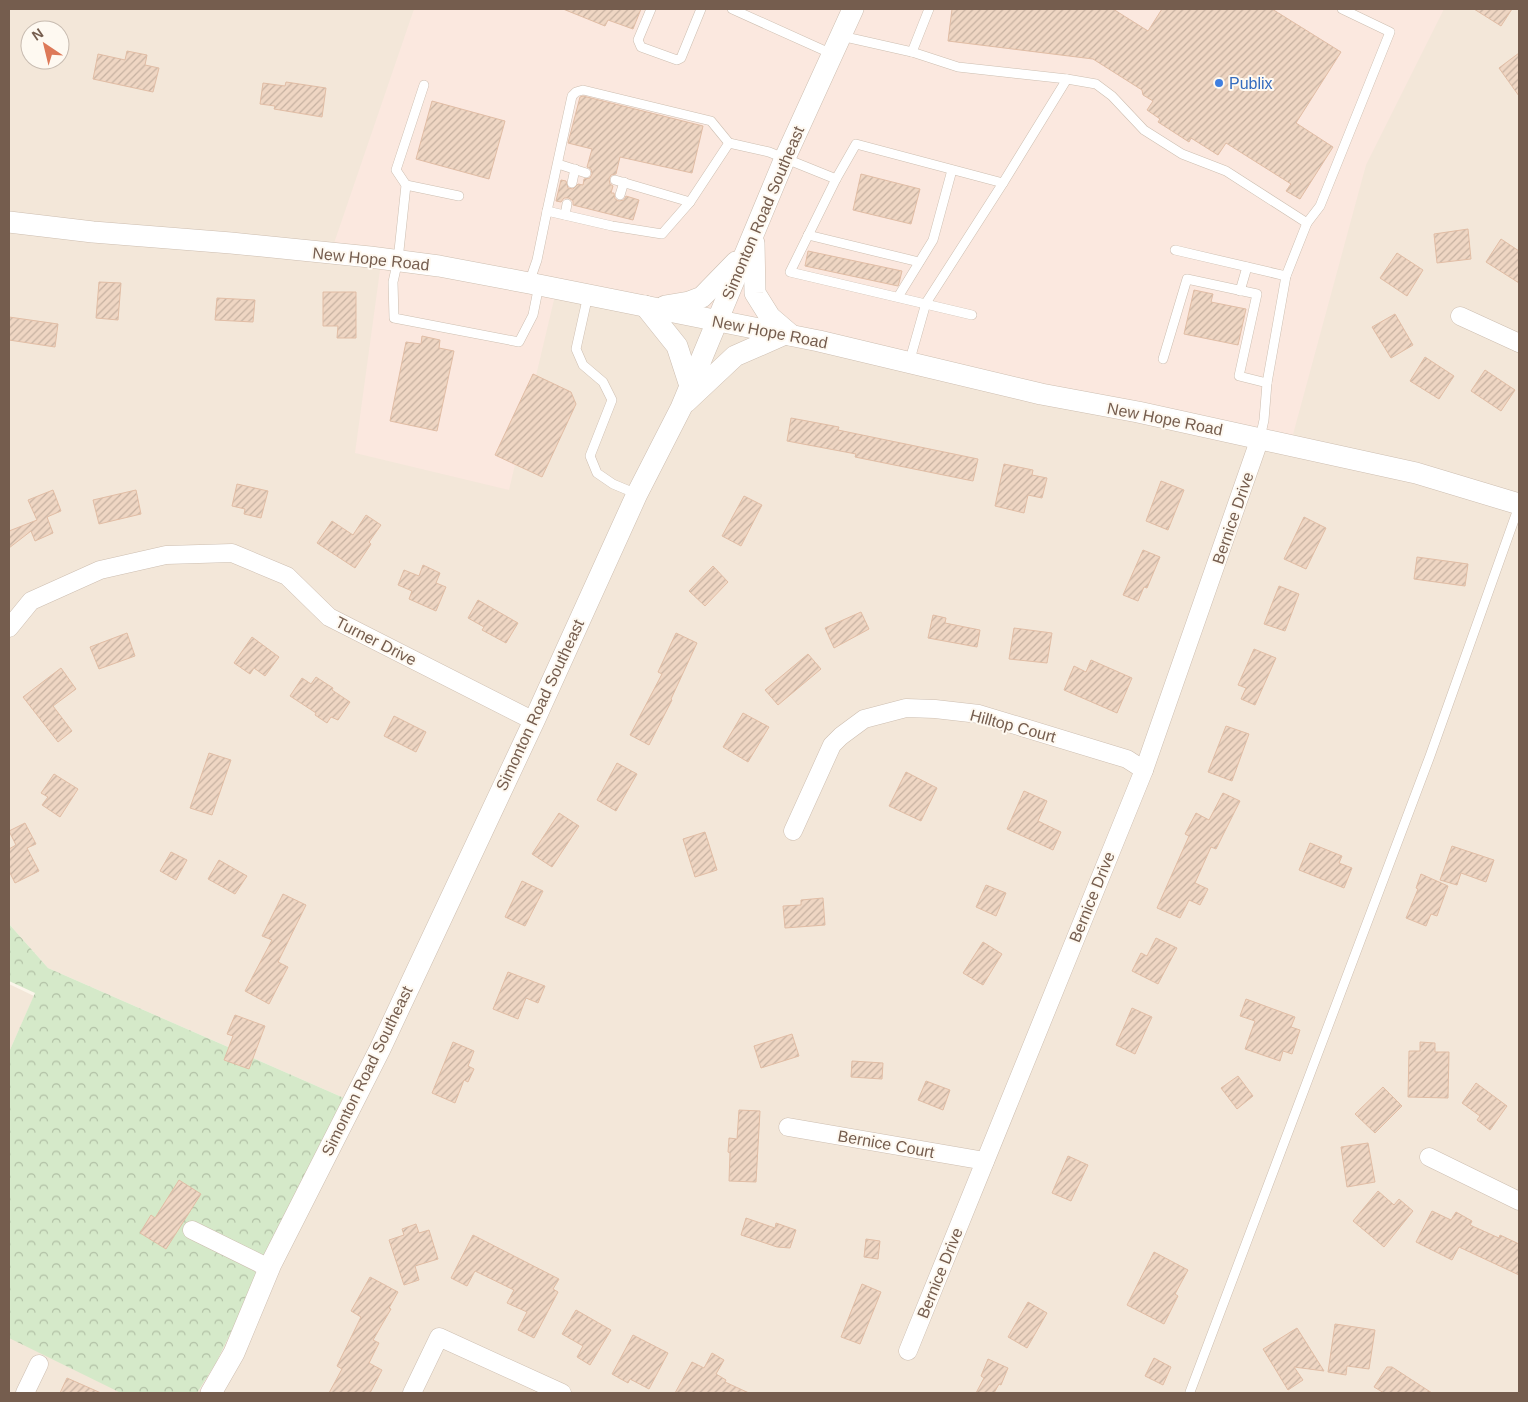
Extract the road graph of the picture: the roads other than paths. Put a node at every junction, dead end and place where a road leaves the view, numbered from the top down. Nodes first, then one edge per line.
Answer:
1 (651, 9) edge
2 (701, 9) edge
3 (732, 9) edge
4 (853, 9) edge
5 (929, 9) edge
6 (1342, 9) edge
7 (836, 45) junction
8 (912, 52) junction
9 (1067, 79) junction
10 (424, 84) dead end
11 (729, 143) junction
12 (785, 158) junction
13 (558, 164) junction
14 (575, 169) junction
15 (952, 170) junction
16 (586, 173) dead end
17 (836, 179) junction
18 (572, 183) dead end
19 (1003, 183) junction
20 (406, 185) junction
21 (620, 195) dead end
22 (459, 196) dead end
23 (690, 202) junction
24 (568, 204) dead end
25 (590, 209) dead end
26 (547, 211) junction
27 (565, 215) junction
28 (615, 216) dead end
29 (587, 220) junction
30 (9, 222) edge
31 (1307, 223) junction
32 (612, 226) junction
33 (808, 235) junction
34 (750, 243) junction
35 (1175, 250) dead end
36 (398, 260) junction
37 (920, 262) junction
38 (1247, 267) junction
39 (1286, 276) junction
40 (534, 284) junction
41 (1240, 291) junction
42 (588, 295) junction
43 (898, 296) junction
44 (926, 303) junction
45 (650, 307) junction
46 (972, 315) dead end
47 (1460, 316) dead end
48 (717, 321) junction
49 (788, 336) junction
50 (1519, 343) edge
51 (1164, 359) dead end
52 (909, 364) junction
53 (1267, 383) junction
54 (690, 386) junction
55 (680, 408) junction
56 (1260, 438) junction
57 (638, 494) junction
58 (1519, 505) edge
59 (9, 628) edge
60 (534, 721) junction
61 (1144, 770) junction
62 (792, 831) dead end
63 (788, 1127) dead end
64 (1429, 1157) dead end
65 (985, 1161) junction
66 (1519, 1200) edge
67 (192, 1230) dead end
68 (269, 1268) junction
69 (908, 1351) dead end
70 (39, 1364) dead end
71 (1190, 1392) edge
72 (25, 1393) edge
73 (212, 1393) edge
74 (412, 1393) edge
75 (562, 1393) edge

1 - 2 lane
3 - 7 lane
4 - 7 street, Simonton Road Southeast
5 - 8 lane
6 - 31 lane
7 - 8 lane
7 - 12 street, Simonton Road Southeast
8 - 9 lane
9 - 19 lane
9 - 31 lane
10 - 20 lane
11 - 12 lane
11 - 13 lane
11 - 23 lane
12 - 17 lane
12 - 34 street, Simonton Road Southeast
13 - 14 lane
13 - 26 lane
14 - 16 lane
14 - 18 lane
15 - 17 lane
15 - 19 lane
15 - 37 lane
17 - 33 lane
19 - 44 lane
20 - 22 lane
20 - 36 lane
21 - 23 lane
23 - 32 lane
24 - 27 lane
25 - 29 lane
26 - 27 lane
26 - 40 lane
27 - 29 lane
28 - 32 lane
29 - 32 lane
30 - 36 street, New Hope Road
31 - 39 lane
33 - 37 lane
33 - 43 lane
34 - 45 street
34 - 48 street, Simonton Road Southeast
34 - 49 street
35 - 38 lane
36 - 40 street, New Hope Road
36 - 40 lane
37 - 43 lane
38 - 39 lane
38 - 41 lane
39 - 53 lane
40 - 42 street, New Hope Road
41 - 51 lane
41 - 53 lane
42 - 45 street, New Hope Road
42 - 57 lane
43 - 44 lane
44 - 46 lane
44 - 52 lane
45 - 48 street, New Hope Road
45 - 54 street
47 - 50 street
48 - 49 street, New Hope Road
48 - 54 street, Simonton Road Southeast
49 - 52 street, New Hope Road
49 - 55 street
52 - 56 street, New Hope Road
53 - 56 lane
54 - 55 street, Simonton Road Southeast
55 - 57 street, Simonton Road Southeast
56 - 58 street, New Hope Road
56 - 61 street, Bernice Drive
57 - 60 street, Simonton Road Southeast
58 - 71 lane
59 - 60 street, Turner Drive
60 - 68 street, Simonton Road Southeast
61 - 62 street, Hilltop Court
61 - 65 street, Bernice Drive
63 - 65 street, Bernice Court
64 - 66 street
65 - 69 street, Bernice Drive
67 - 68 street
68 - 73 street, Simonton Road Southeast
70 - 72 street
74 - 75 street

